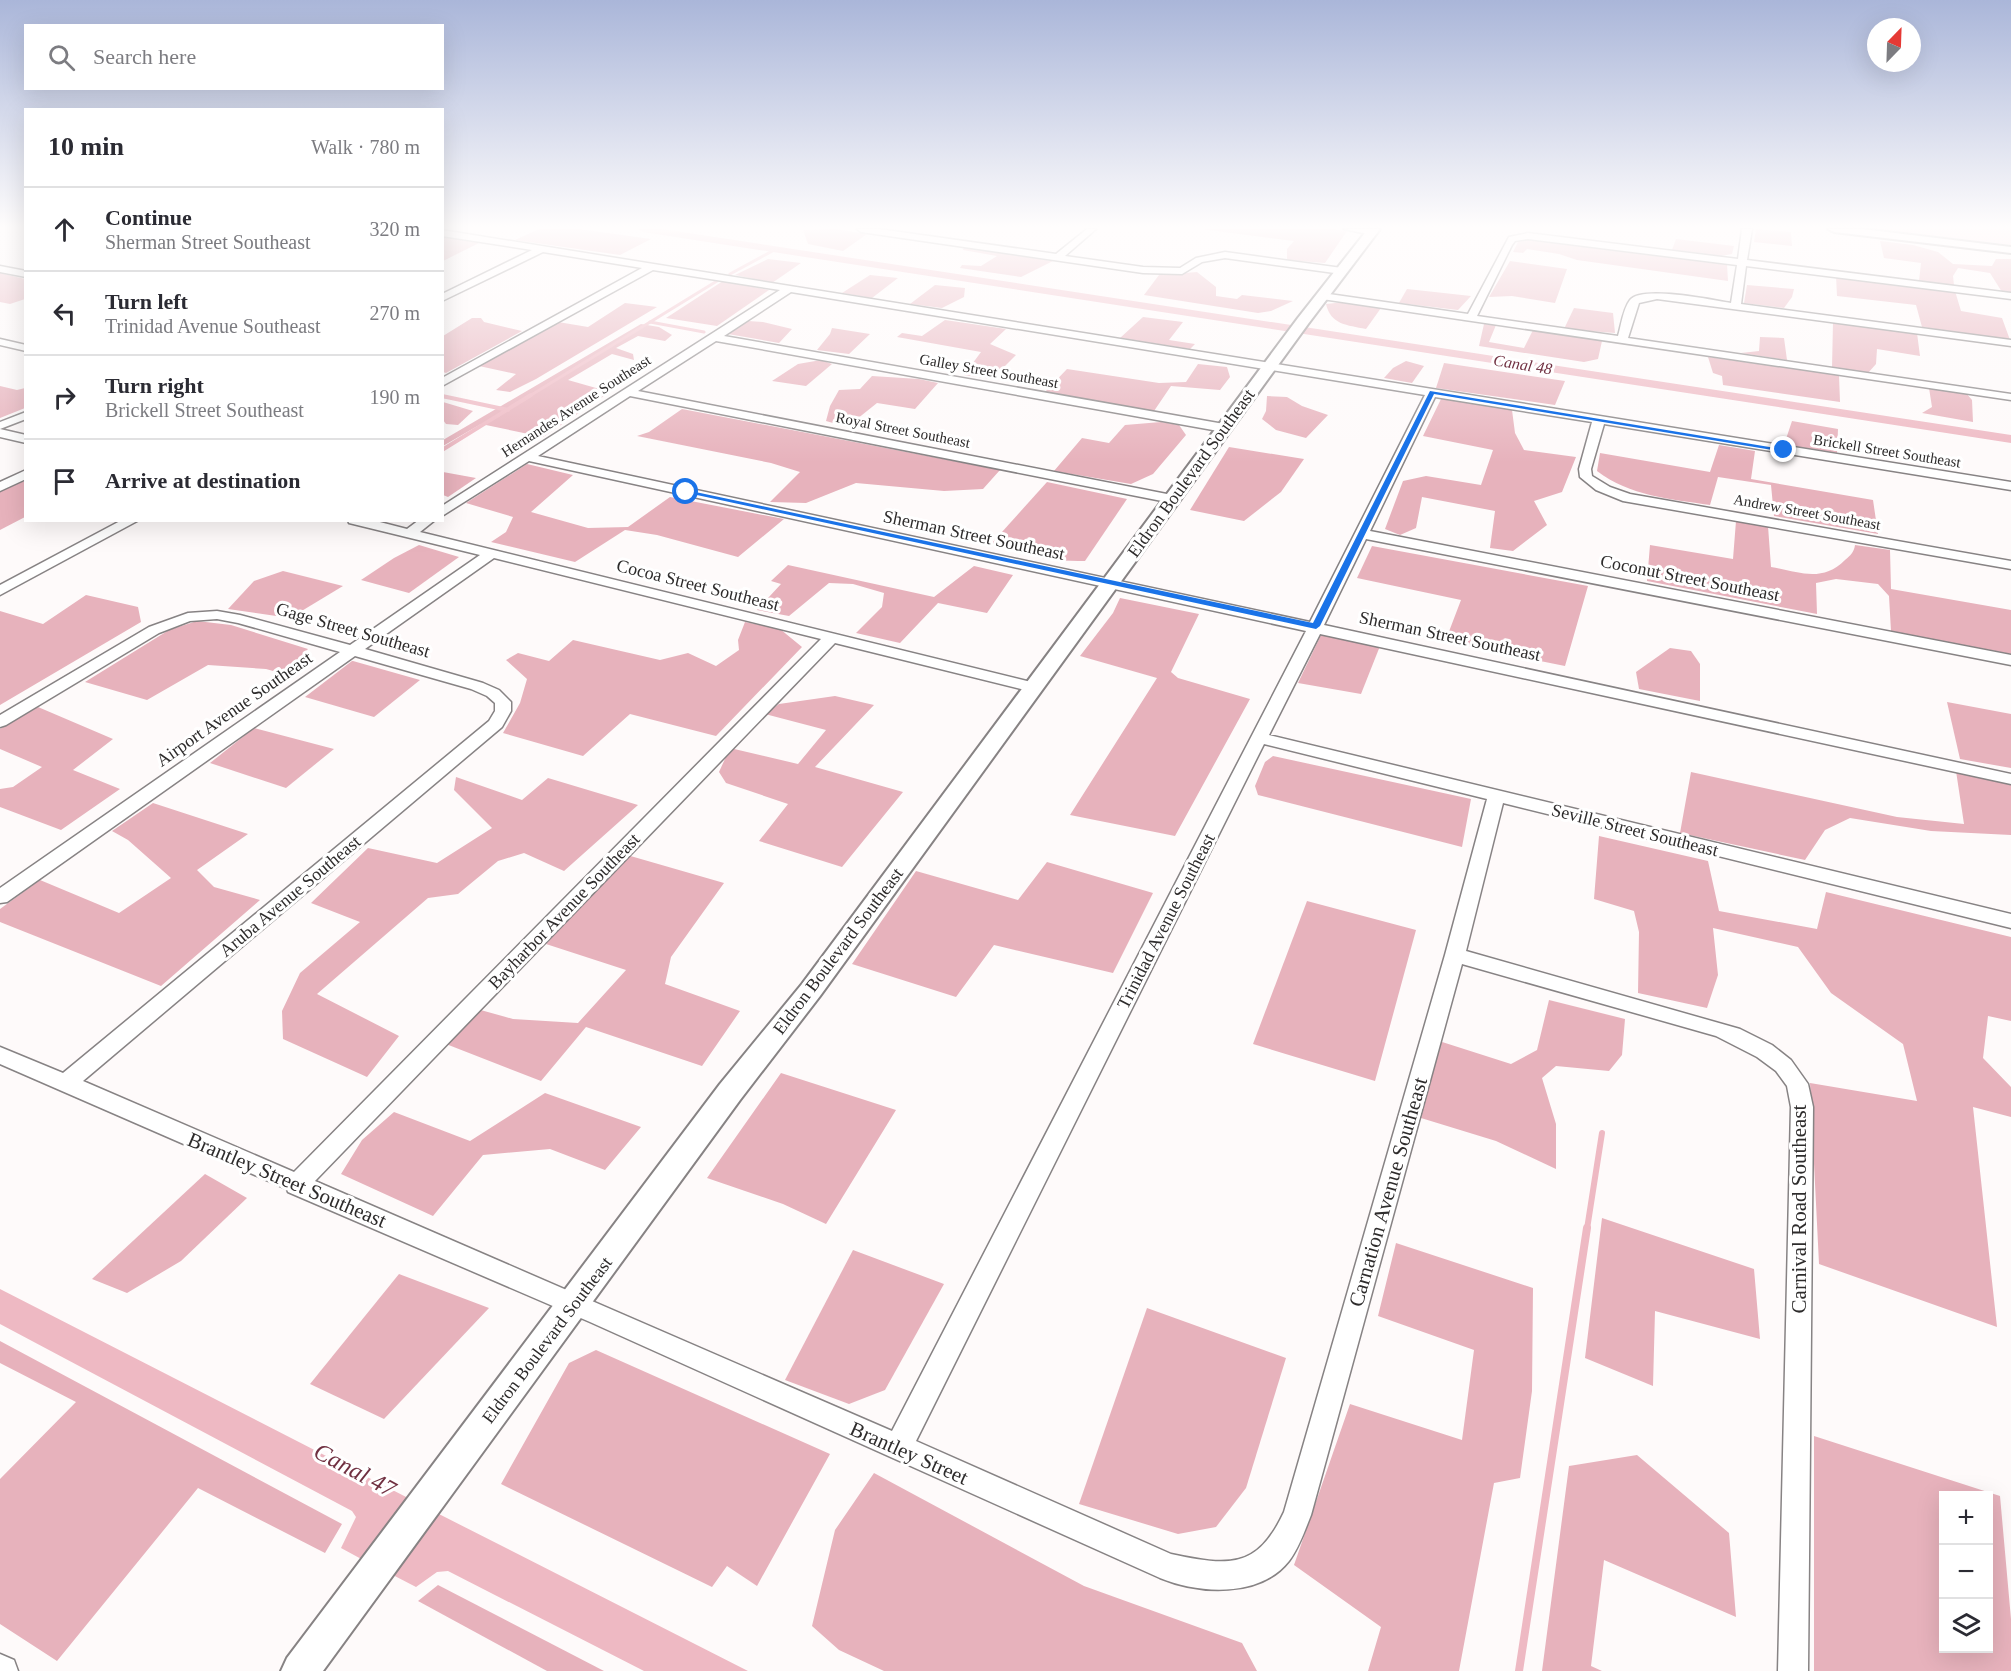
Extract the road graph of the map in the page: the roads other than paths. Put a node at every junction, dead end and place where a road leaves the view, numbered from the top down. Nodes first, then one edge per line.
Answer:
1 (579, 307) edge
2 (760, 307) edge
3 (905, 307) edge
4 (1314, 307) edge
5 (1393, 307) edge
6 (1477, 307) edge
7 (1632, 307) edge
8 (1750, 307) edge
9 (1471, 318) junction
10 (714, 337) junction
11 (1622, 340) junction
12 (0, 342) edge
13 (2011, 343) edge
14 (24, 348) edge
15 (1270, 367) junction
16 (444, 382) edge
17 (627, 392) junction
18 (1432, 392) junction
19 (2011, 397) edge
20 (24, 416) edge
21 (1599, 419) junction
22 (0, 426) edge
23 (1224, 428) junction
24 (0, 433) edge
25 (24, 439) edge
26 (527, 457) junction
27 (24, 475) edge
28 (2011, 486) edge
29 (0, 487) edge
30 (1172, 499) junction
31 (444, 511) edge
32 (129, 522) edge
33 (362, 522) edge
34 (426, 522) edge
35 (408, 534) junction
36 (1362, 534) junction
37 (491, 554) junction
38 (2011, 565) edge
39 (1109, 584) junction
40 (0, 591) edge
41 (1316, 626) junction
42 (831, 638) junction
43 (352, 651) junction
44 (2011, 660) edge
45 (1033, 687) junction
46 (503, 702) joint
47 (0, 723) edge
48 (1259, 738) junction
49 (2011, 778) edge
50 (1496, 796) junction
51 (0, 897) edge
52 (2011, 921) edge
53 (1455, 955) junction
54 (0, 1055) edge
55 (65, 1084) junction
56 (296, 1185) junction
57 (574, 1303) junction
58 (898, 1448) junction
59 (1252, 1572) joint
60 (300, 1671) edge
61 (1793, 1671) edge

1 - 16 street
2 - 10 street, Hernandes Avenue Southeast
3 - 15 street, Brickell Street Southeast
4 - 15 street, Eldron Boulevard Southeast
5 - 9 street
6 - 9 street
7 - 11 street
8 - 13 street
9 - 11 street
10 - 17 street, Hernandes Avenue Southeast
10 - 23 street, Galley Street Southeast
11 - 19 street
12 - 14 street
15 - 18 street, Brickell Street Southeast
15 - 23 street, Eldron Boulevard Southeast
17 - 26 street, Hernandes Avenue Southeast
17 - 30 street, Royal Street Southeast
18 - 21 street, Brickell Street Southeast
18 - 36 street, Trinidad Avenue Southeast
20 - 22 street
21 - 28 street, Brickell Street Southeast
21 - 38 street, Andrew Street Southeast
23 - 30 street, Eldron Boulevard Southeast
24 - 25 street
26 - 31 street, Hernandes Avenue Southeast
26 - 39 street, Sherman Street Southeast
27 - 29 street
30 - 39 street, Eldron Boulevard Southeast
32 - 40 street
33 - 35 street, Cocoa Street Southeast
34 - 35 street
35 - 37 street, Cocoa Street Southeast
36 - 41 street, Trinidad Avenue Southeast
36 - 44 street, Coconut Street Southeast
37 - 42 street, Cocoa Street Southeast
37 - 43 street, Airport Avenue Southeast
39 - 41 street, Sherman Street Southeast
39 - 45 street, Eldron Boulevard Southeast
41 - 48 street, Trinidad Avenue Southeast
41 - 49 street, Sherman Street Southeast
42 - 45 street, Cocoa Street Southeast
42 - 56 street, Bayharbor Avenue Southeast
43 - 46 street, Gage Street Southeast
43 - 47 street, Gage Street Southeast
43 - 51 street, Airport Avenue Southeast
45 - 57 street, Eldron Boulevard Southeast
46 - 55 street, Aruba Avenue Southeast
48 - 50 street, Seville Street Southeast
48 - 58 street, Trinidad Avenue Southeast
50 - 52 street, Seville Street Southeast
50 - 53 street, Carnation Avenue Southeast
53 - 59 street, Carnation Avenue Southeast
53 - 61 street, Carnival Road Southeast
54 - 55 street, Brantley Street Southeast
55 - 56 street, Brantley Street Southeast
56 - 57 street, Brantley Street Southeast
57 - 58 street, Brantley Street
57 - 60 street, Eldron Boulevard Southeast
58 - 59 street, Brantley Street

